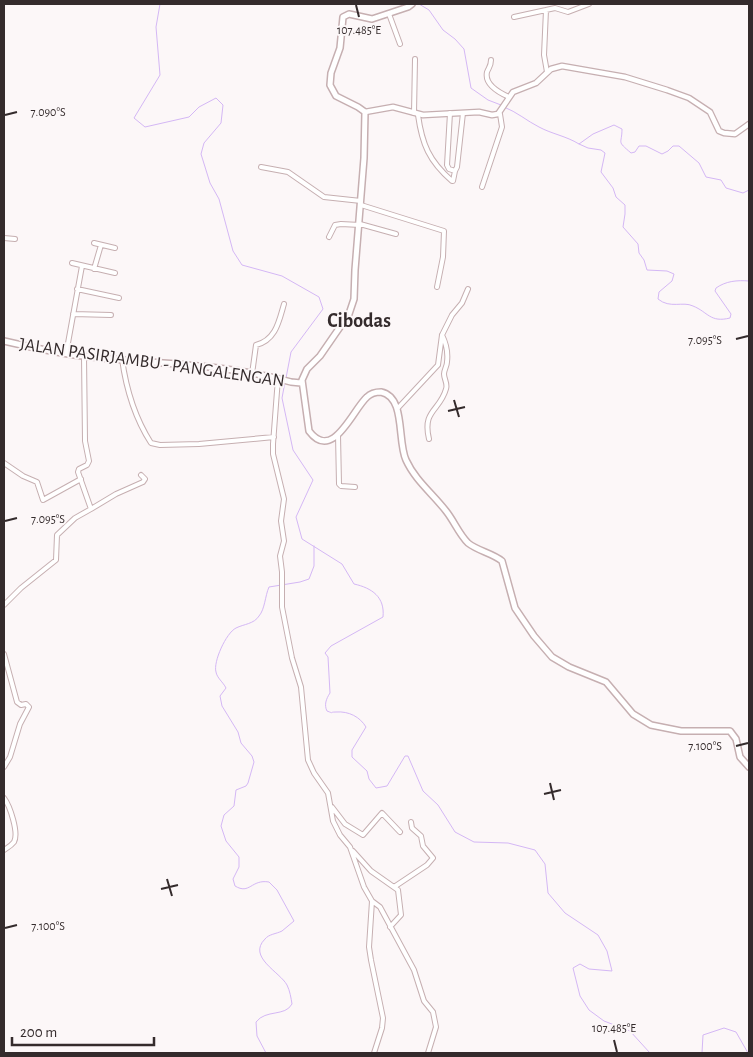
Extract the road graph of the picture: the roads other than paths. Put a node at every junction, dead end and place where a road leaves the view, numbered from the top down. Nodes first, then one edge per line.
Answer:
1 (412, 4) edge
2 (589, 4) edge
3 (546, 10) junction
4 (389, 14) junction
5 (514, 17) dead end
6 (400, 44) dead end
7 (415, 59) dead end
8 (491, 60) dead end
9 (547, 72) junction
10 (508, 98) junction
11 (365, 112) junction
12 (501, 112) junction
13 (463, 113) junction
14 (416, 114) junction
15 (450, 114) junction
16 (749, 124) edge
17 (262, 167) dead end
18 (456, 171) junction
19 (482, 187) dead end
20 (361, 203) junction
21 (360, 224) junction
22 (396, 234) dead end
23 (329, 237) dead end
24 (4, 238) edge
25 (15, 239) dead end
26 (94, 243) dead end
27 (101, 245) junction
28 (115, 248) dead end
29 (72, 263) dead end
30 (82, 266) junction
31 (94, 269) junction
32 (115, 273) dead end
33 (437, 287) dead end
34 (77, 289) junction
35 (468, 289) dead end
36 (119, 298) dead end
37 (284, 304) dead end
38 (73, 314) junction
39 (111, 315) dead end
40 (442, 336) junction
41 (4, 341) edge
42 (66, 354) junction
43 (84, 356) junction
44 (122, 359) junction
45 (252, 374) junction
46 (279, 379) junction
47 (301, 383) junction
48 (398, 409) junction
49 (338, 435) junction
50 (274, 437) junction
51 (429, 439) dead end
52 (4, 463) edge
53 (141, 475) dead end
54 (80, 479) junction
55 (355, 487) dead end
56 (91, 508) junction
57 (4, 605) edge
58 (4, 654) edge
59 (4, 767) edge
60 (749, 767) edge
61 (4, 798) edge
62 (330, 806) junction
63 (411, 822) dead end
64 (400, 832) dead end
65 (350, 847) junction
66 (4, 850) edge
67 (394, 887) junction
68 (372, 901) junction
69 (390, 927) junction
70 (374, 1053) edge
71 (428, 1053) edge

1 - 4 main road
2 - 3 street
3 - 5 street
3 - 9 street
4 - 6 street
4 - 11 main road
7 - 14 street
8 - 10 street
9 - 10 street
9 - 16 street
10 - 12 street
11 - 14 street
11 - 20 main road, JALAN PASIRJAMBU - PANGALENGAN
12 - 13 street
12 - 19 street
13 - 15 street
13 - 18 street
14 - 15 street
14 - 18 street
15 - 18 street
17 - 20 street
20 - 21 main road, JALAN PASIRJAMBU - PANGALENGAN
20 - 33 street
21 - 22 street
21 - 23 street
21 - 47 main road, JALAN PASIRJAMBU - PANGALENGAN
24 - 25 street
26 - 27 street
27 - 28 street
27 - 31 street
29 - 30 street
30 - 31 street
30 - 34 street
31 - 32 street
34 - 36 street
34 - 38 street
35 - 40 street
37 - 45 street
38 - 39 street
38 - 42 street
40 - 48 street
40 - 51 street
41 - 42 main road, JALAN PASIRJAMBU - PANGALENGAN
42 - 43 main road, JALAN PASIRJAMBU - PANGALENGAN
43 - 44 main road, JALAN PASIRJAMBU - PANGALENGAN
43 - 54 street
44 - 45 main road, JALAN PASIRJAMBU - PANGALENGAN
44 - 50 street
45 - 46 main road, JALAN PASIRJAMBU - PANGALENGAN
46 - 47 main road, JALAN PASIRJAMBU - PANGALENGAN
46 - 50 street
47 - 49 main road, JALAN PASIRJAMBU - PANGALENGAN
48 - 49 main road
48 - 60 main road
49 - 55 street
50 - 62 street
52 - 54 street
53 - 56 street
54 - 56 street
56 - 57 street
58 - 59 street
61 - 66 street
62 - 64 street
62 - 65 street
63 - 67 street
65 - 67 street
65 - 68 street
67 - 69 street
68 - 69 street
68 - 70 street
69 - 71 street

